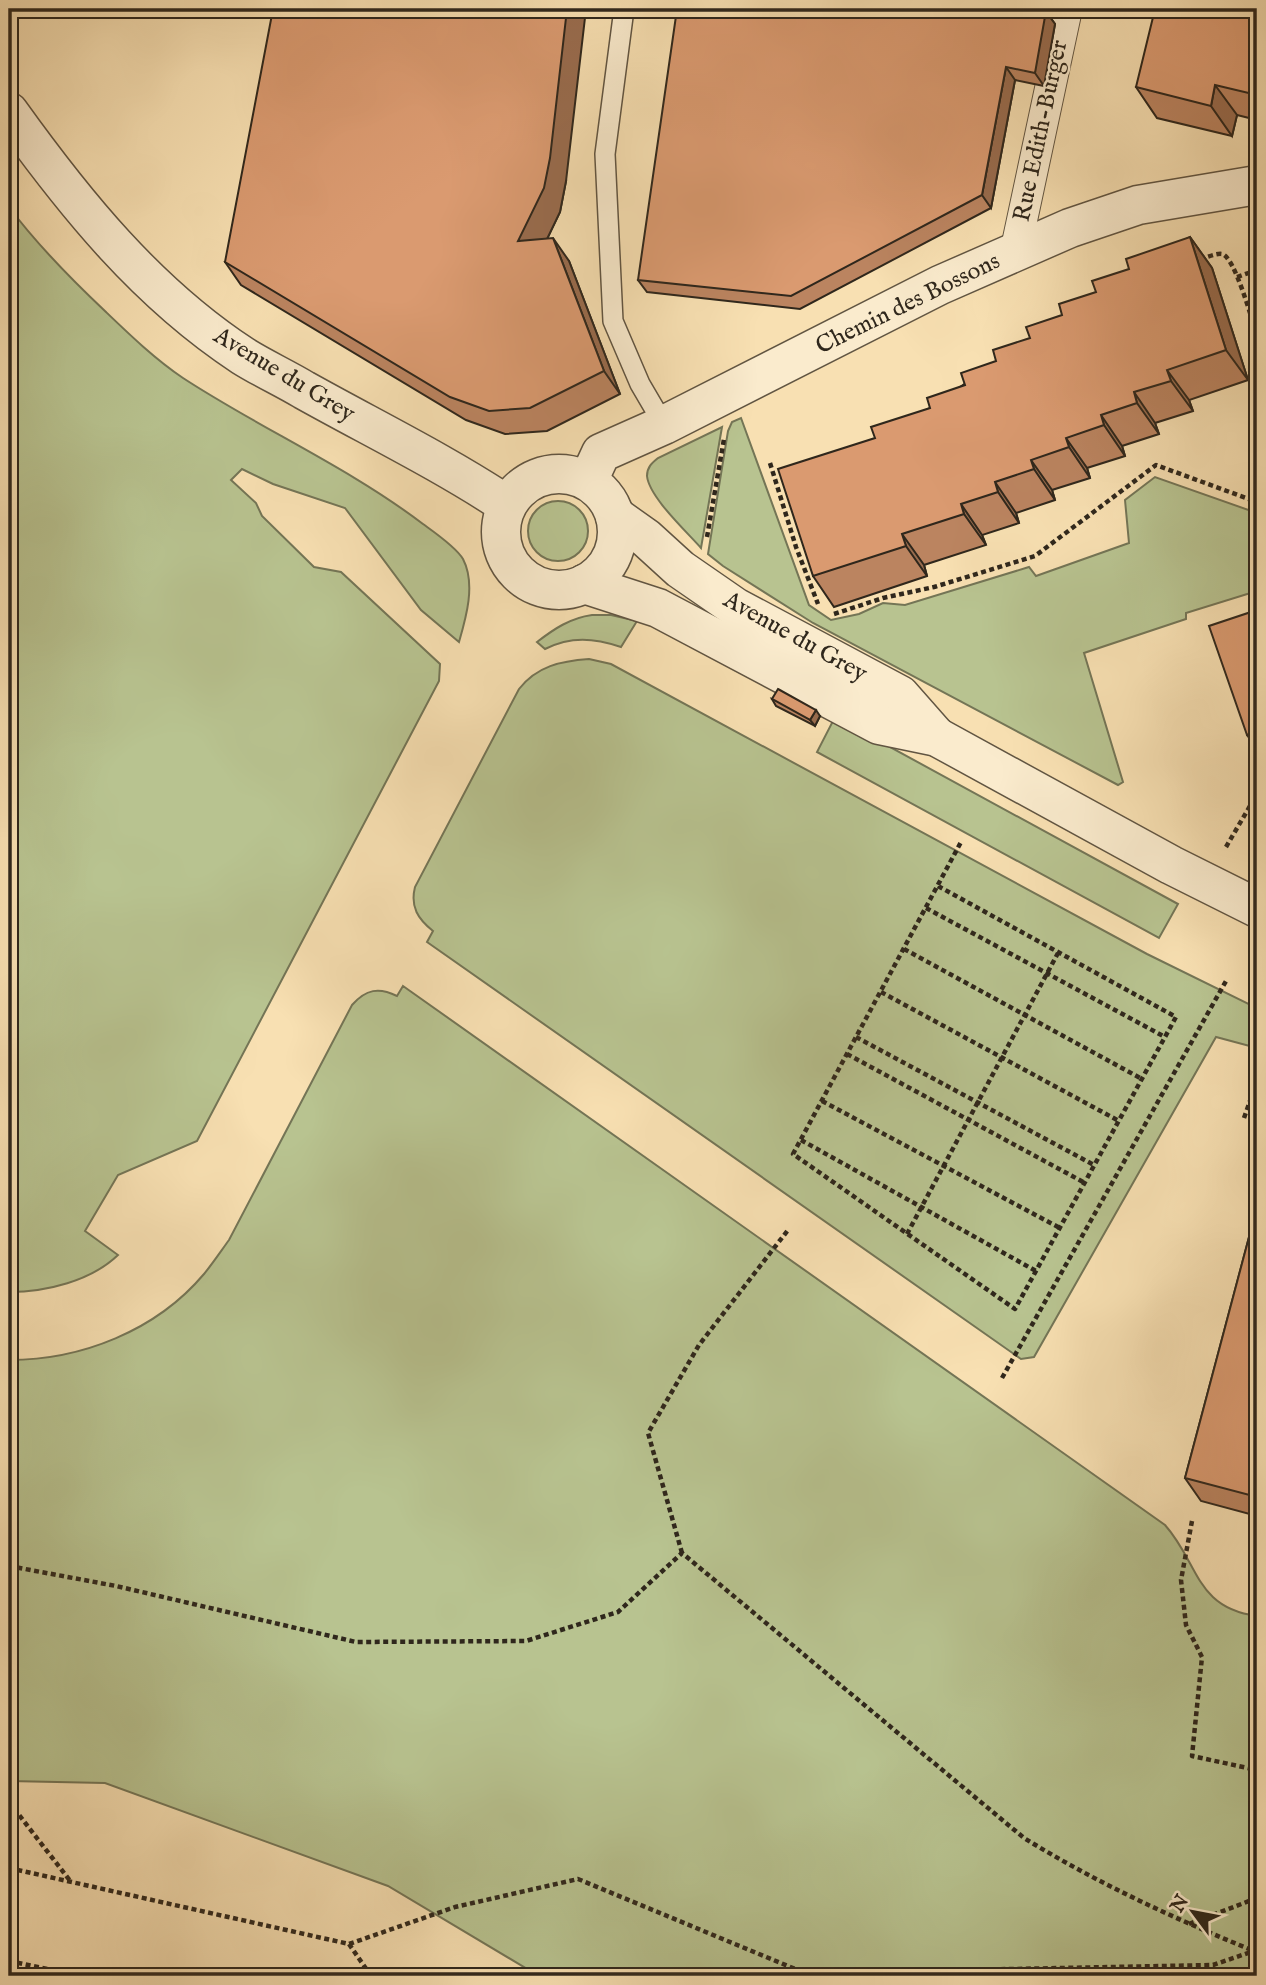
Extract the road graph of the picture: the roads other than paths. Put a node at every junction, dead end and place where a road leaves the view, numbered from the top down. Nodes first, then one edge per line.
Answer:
1 (624, 9) edge
2 (1067, 9) edge
3 (9, 112) edge
4 (1257, 185) edge
5 (1015, 253) junction
6 (664, 425) junction
7 (588, 481) junction
8 (507, 505) junction
9 (615, 516) junction
10 (584, 584) junction
11 (937, 737) junction
12 (1257, 908) edge

1 - 6 lane
2 - 5 street, Rue Edith-Burger
3 - 8 street, Avenue du Grey
4 - 5 street, Chemin des Bossons
5 - 6 street, Chemin des Bossons
6 - 7 street, Chemin des Bossons
7 - 8 street
7 - 9 street
8 - 10 street
9 - 10 street
9 - 11 street, Avenue du Grey
10 - 11 street, Avenue du Grey
11 - 12 street, Avenue du Grey

